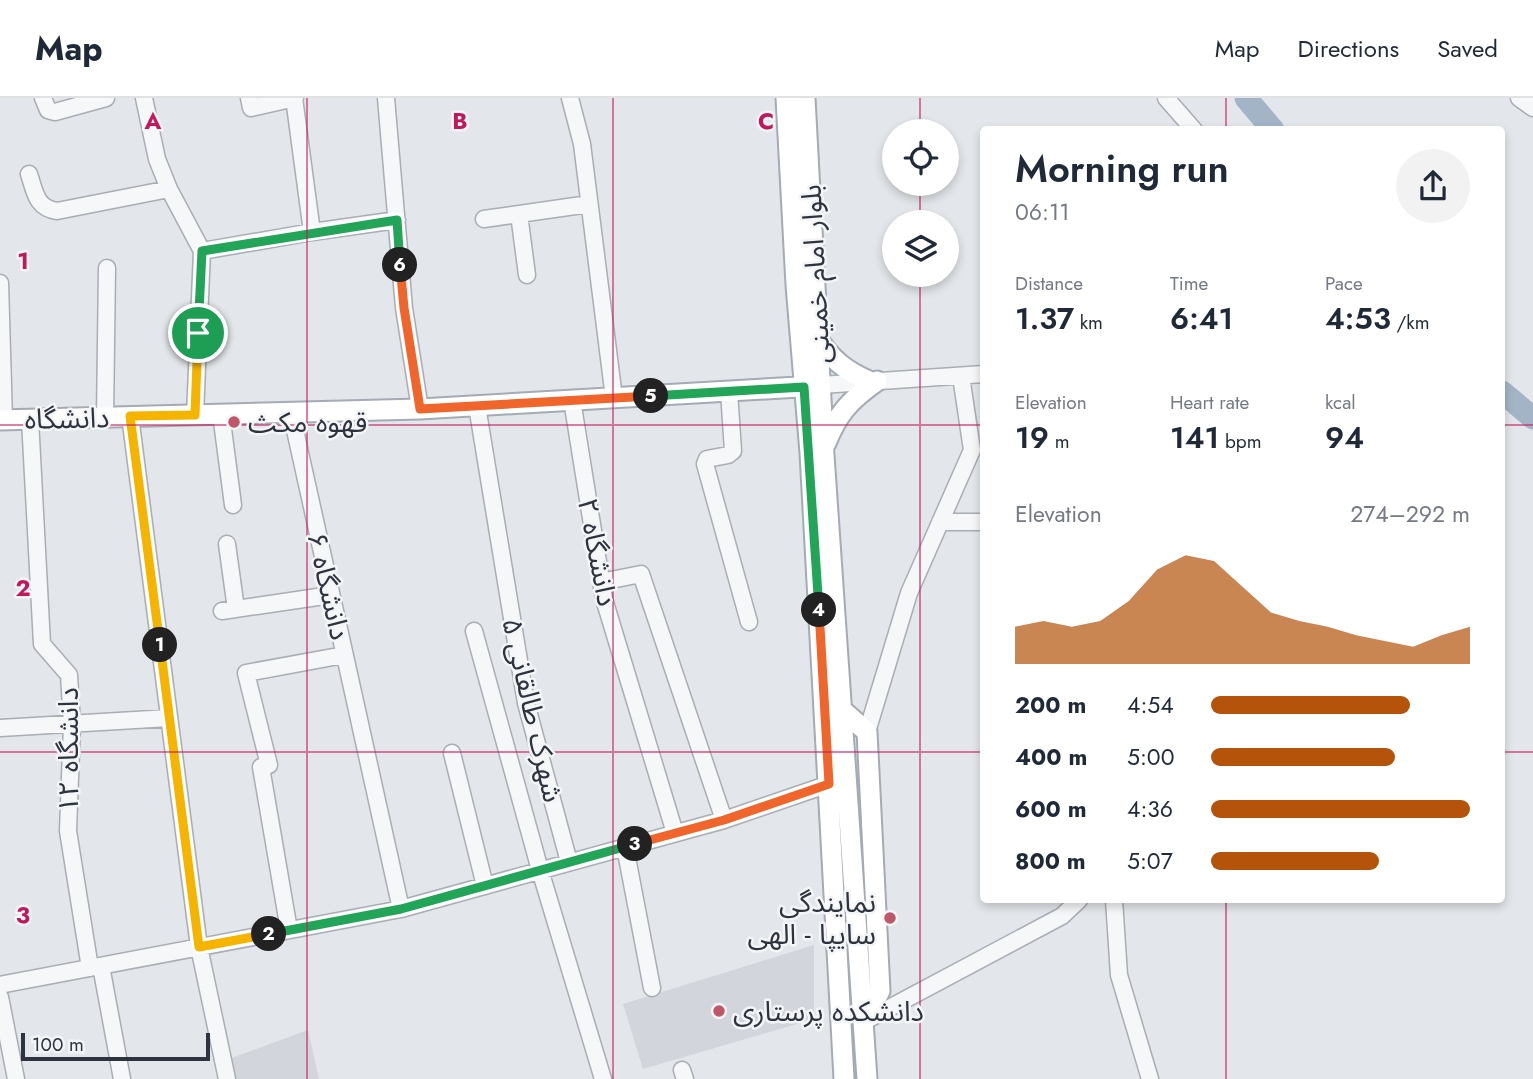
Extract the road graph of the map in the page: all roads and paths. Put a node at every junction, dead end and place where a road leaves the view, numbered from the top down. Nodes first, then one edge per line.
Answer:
1 (106, 98) edge
2 (144, 98) edge
3 (249, 98) edge
4 (295, 98) edge
5 (386, 98) edge
6 (570, 98) edge
7 (786, 98) edge
8 (805, 98) edge
9 (1166, 98) edge
10 (1519, 98) edge
11 (44, 101) edge
12 (1533, 108) edge
13 (1190, 126) edge
14 (29, 174) dead end
15 (169, 188) junction
16 (589, 204) junction
17 (519, 215) junction
18 (484, 219) dead end
19 (397, 220) junction
20 (312, 233) junction
21 (202, 251) junction
22 (107, 268) dead end
23 (527, 275) dead end
24 (0, 284) edge
25 (818, 339) junction
26 (980, 374) edge
27 (961, 376) junction
28 (873, 382) junction
29 (813, 386) junction
30 (729, 391) junction
31 (614, 398) junction
32 (572, 400) junction
33 (477, 406) junction
34 (420, 409) junction
35 (290, 412) junction
36 (221, 414) junction
37 (195, 415) junction
38 (130, 416) junction
39 (105, 417) junction
40 (30, 419) junction
41 (2, 420) edge
42 (824, 447) junction
43 (233, 505) dead end
44 (940, 522) junction
45 (980, 523) edge
46 (227, 544) dead end
47 (601, 582) junction
48 (331, 595) junction
49 (749, 622) dead end
50 (474, 631) dead end
51 (344, 654) junction
52 (842, 710) junction
53 (169, 718) junction
54 (72, 724) junction
55 (0, 728) edge
56 (867, 732) junction
57 (452, 753) dead end
58 (842, 787) junction
59 (870, 795) junction
60 (724, 820) junction
61 (675, 833) junction
62 (625, 847) junction
63 (569, 862) junction
64 (540, 870) junction
65 (485, 886) junction
66 (1076, 903) edge
67 (1114, 903) edge
68 (401, 909) junction
69 (289, 930) junction
70 (199, 947) junction
71 (95, 967) junction
72 (0, 985) edge
73 (652, 988) dead end
74 (0, 997) edge
75 (863, 1022) junction
76 (16, 1079) edge
77 (122, 1079) edge
78 (227, 1079) edge
79 (603, 1079) edge
80 (844, 1079) edge
81 (867, 1079) edge
82 (1150, 1079) edge

1 - 11 street
2 - 15 street
3 - 4 street
4 - 20 street
5 - 19 street
6 - 16 street
7 - 29 main road, بلوار امام خمینی
8 - 25 main road, بلوار امام خمینی
9 - 13 street
10 - 12 street
14 - 15 street
15 - 21 street
16 - 17 street
16 - 31 street
17 - 18 street
17 - 23 street
19 - 20 street
19 - 34 street
20 - 21 street
21 - 37 street
22 - 39 street
24 - 41 street
25 - 28 main road
25 - 29 main road, بلوار امام خمینی
26 - 27 street
27 - 28 street
27 - 44 street
28 - 29 street
28 - 42 main road
29 - 30 main road, دانشگاه
29 - 42 main road, بلوار امام خمینی
29 - 58 main road, بلوار امام خمینی
30 - 31 main road, دانشگاه
30 - 49 street
31 - 32 main road, دانشگاه
32 - 33 main road, دانشگاه
32 - 47 street, دانشگاه ۲
33 - 34 main road, دانشگاه
33 - 63 street, شهرک طالقانی ۵
34 - 35 main road, دانشگاه
35 - 36 main road, دانشگاه
35 - 48 street, دانشگاه ۶
36 - 37 main road, دانشگاه
36 - 43 street
37 - 38 main road, دانشگاه
38 - 39 main road, دانشگاه
38 - 53 street
39 - 40 main road, دانشگاه
40 - 41 main road, دانشگاه
40 - 54 street, دانشگاه ۱۲
42 - 52 main road, بلوار امام خمینی
44 - 45 street
44 - 56 street
46 - 48 street
47 - 60 street
47 - 61 street, دانشگاه ۲
48 - 51 street, دانشگاه ۶
50 - 64 street
51 - 68 street, دانشگاه ۶
51 - 69 street
52 - 56 main road
52 - 58 main road, بلوار امام خمینی
53 - 54 street
53 - 70 street
54 - 55 street
54 - 71 street, دانشگاه ۱۲
56 - 59 main road
57 - 65 street
58 - 59 main road
58 - 60 street
58 - 75 main road, بلوار امام خمینی
58 - 80 main road, بلوار امام خمینی
59 - 75 main road
60 - 61 street
61 - 62 street
62 - 63 street
62 - 73 street
63 - 64 street
64 - 65 street
64 - 79 street
65 - 68 street
66 - 75 street
67 - 82 street
68 - 69 street
69 - 70 street
70 - 71 street
70 - 78 street
71 - 72 street
71 - 77 street, دانشگاه ۱۲
74 - 76 street
75 - 81 main road, بلوار امام خمینی

